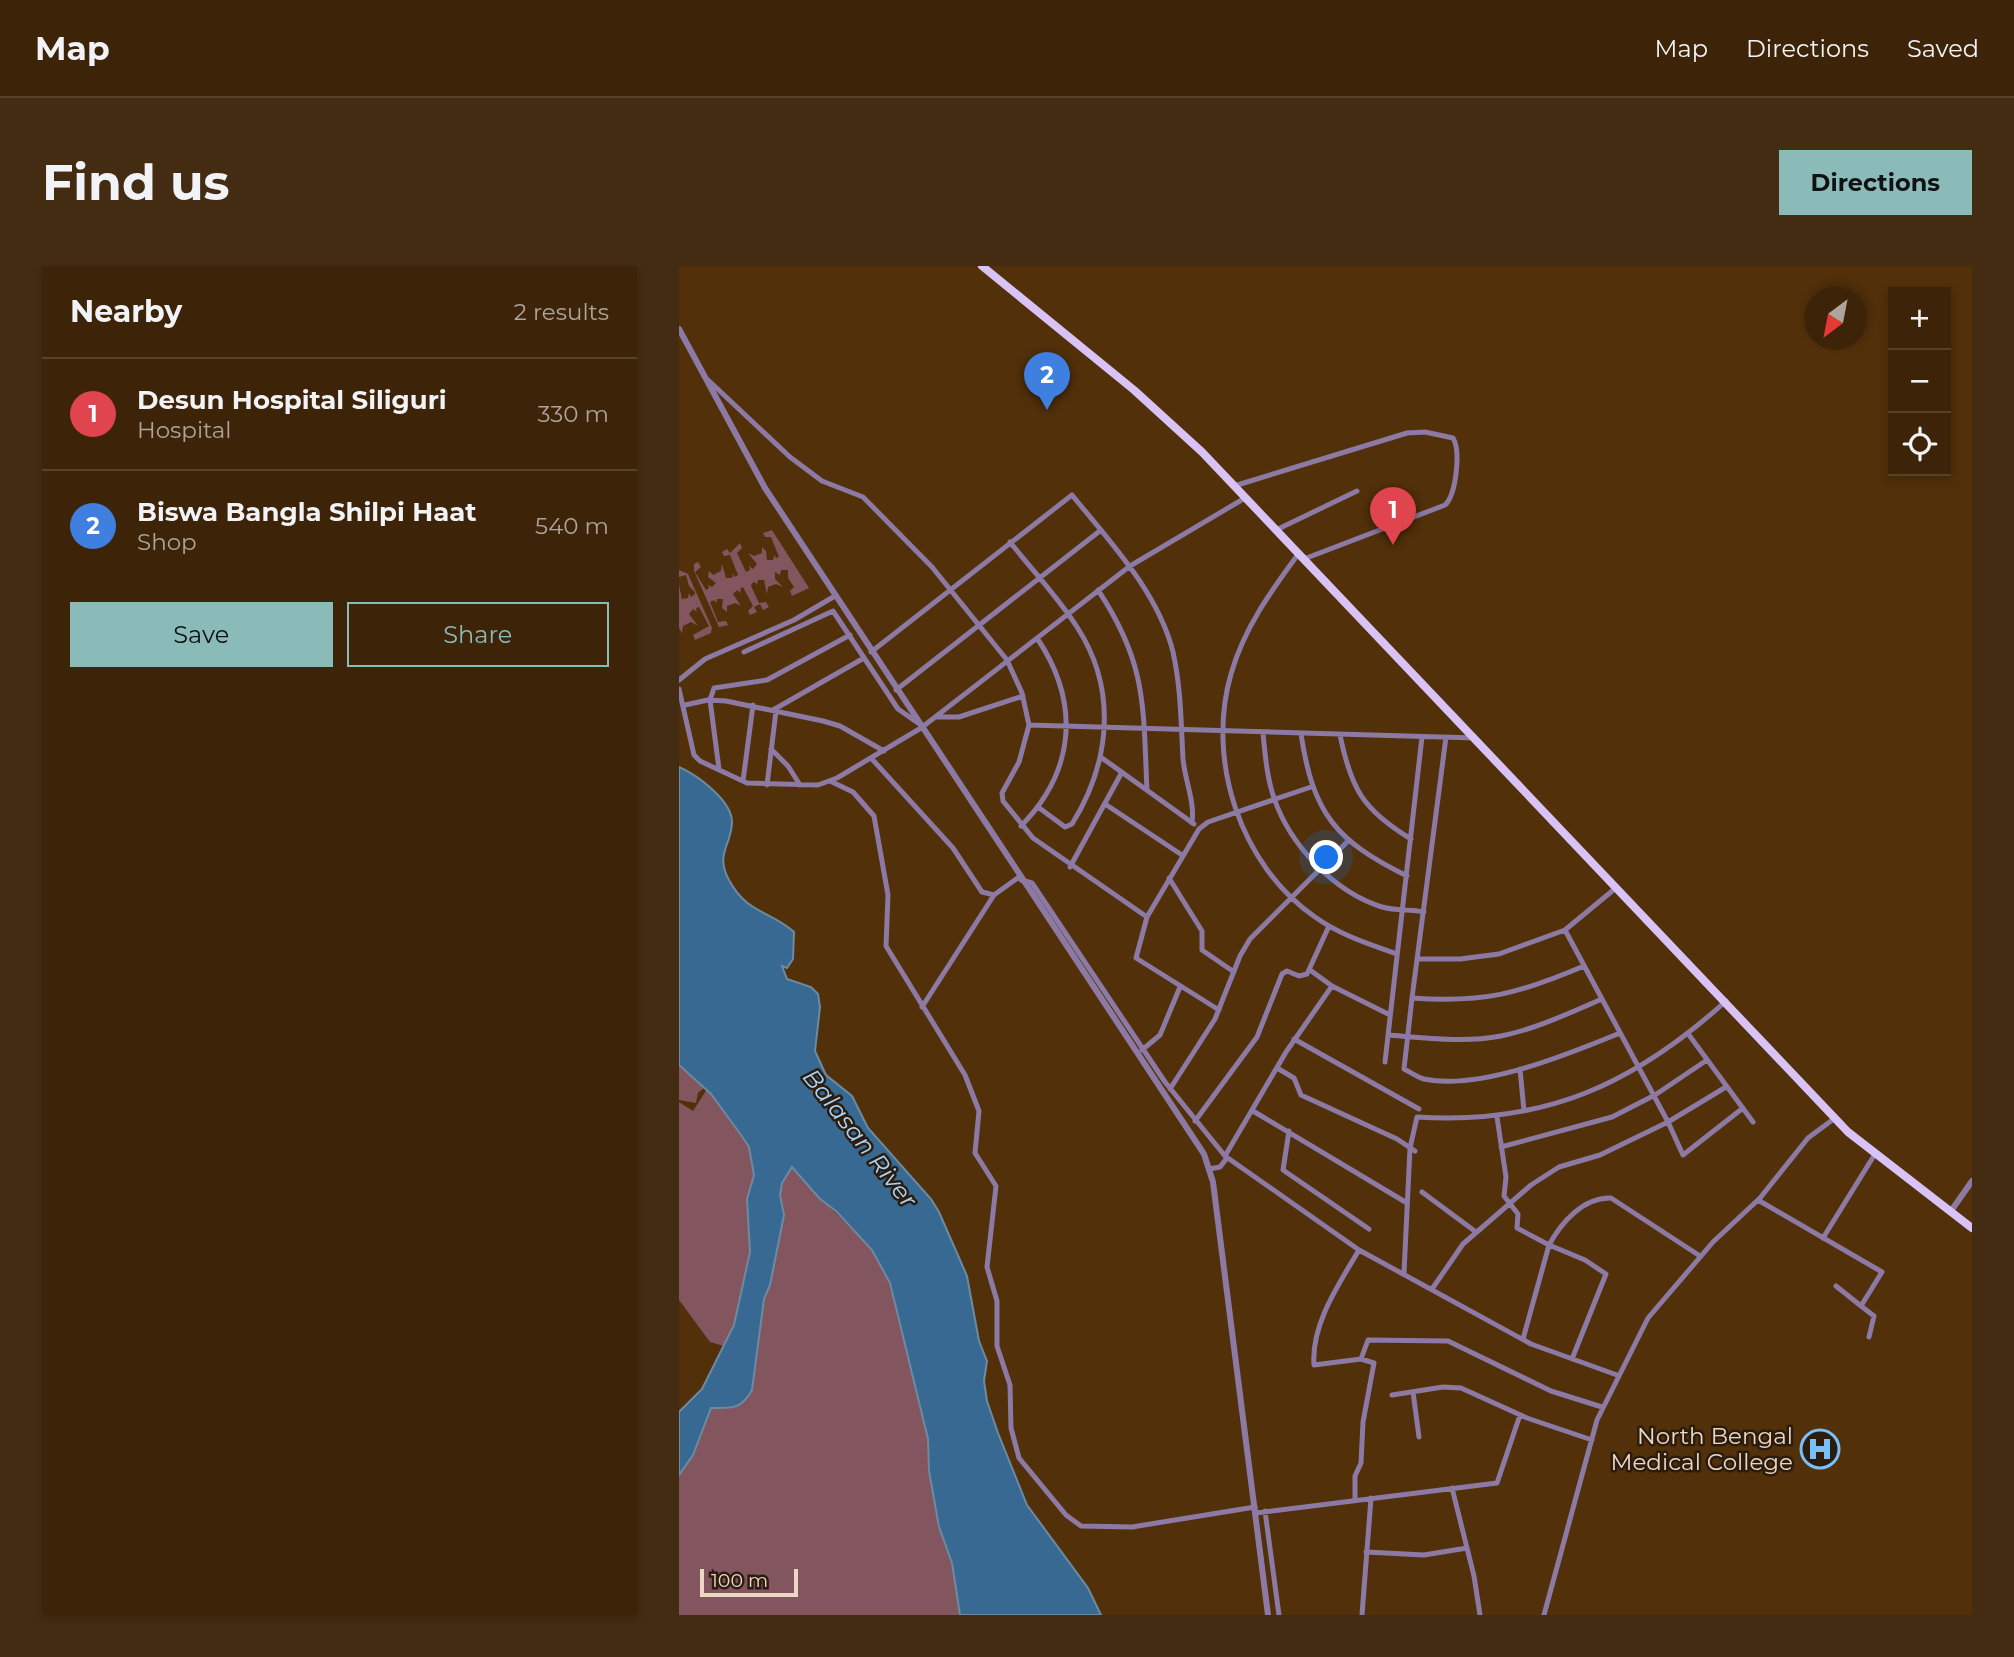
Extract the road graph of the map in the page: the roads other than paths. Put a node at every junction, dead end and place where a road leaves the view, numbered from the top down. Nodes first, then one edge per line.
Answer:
1 (982, 266) edge
2 (679, 329) edge
3 (704, 376) junction
4 (1234, 486) junction
5 (1357, 491) dead end
6 (1245, 498) junction
7 (1101, 530) junction
8 (1276, 530) junction
9 (1010, 542) junction
10 (1301, 556) junction
11 (1130, 566) junction
12 (1039, 579) junction
13 (951, 590) junction
14 (1098, 590) junction
15 (835, 596) junction
16 (1068, 614) junction
17 (980, 626) junction
18 (850, 635) junction
19 (1037, 638) junction
20 (744, 652) dead end
21 (871, 652) junction
22 (865, 658) junction
23 (1007, 660) junction
24 (679, 680) edge
25 (679, 689) edge
26 (896, 690) junction
27 (1023, 696) junction
28 (710, 699) junction
29 (685, 705) junction
30 (753, 705) junction
31 (774, 711) junction
32 (935, 717) junction
33 (1029, 725) junction
34 (919, 726) junction
35 (1067, 727) junction
36 (1107, 729) junction
37 (1145, 730) junction
38 (1183, 731) junction
39 (1221, 732) junction
40 (1263, 733) junction
41 (1301, 734) junction
42 (1340, 735) junction
43 (1422, 737) junction
44 (1446, 737) junction
45 (1475, 738) junction
46 (771, 749) junction
47 (884, 751) junction
48 (871, 758) junction
49 (1102, 758) junction
50 (719, 769) junction
51 (1122, 772) junction
52 (743, 781) junction
53 (830, 781) junction
54 (767, 785) junction
55 (800, 785) junction
56 (1311, 786) junction
57 (1147, 790) junction
58 (1274, 799) junction
59 (1105, 804) junction
60 (1038, 807) junction
61 (1238, 812) junction
62 (1192, 823) junction
63 (1021, 826) junction
64 (1199, 828) junction
65 (1411, 839) junction
66 (1347, 841) junction
67 (1182, 855) junction
68 (1070, 867) junction
69 (1320, 869) junction
70 (1407, 876) junction
71 (1020, 878) junction
72 (1169, 878) junction
73 (1617, 887) junction
74 (993, 895) junction
75 (1291, 896) junction
76 (1403, 911) junction
77 (1424, 912) junction
78 (1147, 918) junction
79 (1329, 926) junction
80 (1565, 930) junction
81 (1397, 954) junction
82 (1418, 959) junction
83 (1584, 966) junction
84 (1310, 970) junction
85 (1234, 972) junction
86 (1332, 986) junction
87 (1180, 987) junction
88 (1412, 998) junction
89 (1602, 999) junction
90 (1726, 1001) junction
91 (922, 1007) junction
92 (1219, 1010) junction
93 (1390, 1015) junction
94 (1620, 1033) junction
95 (1388, 1035) junction
96 (1689, 1035) junction
97 (1406, 1037) junction
98 (1294, 1039) junction
99 (1142, 1050) junction
100 (1707, 1060) junction
101 (1385, 1062) dead end
102 (1277, 1068) junction
103 (1640, 1068) junction
104 (1520, 1069) junction
105 (1726, 1087) junction
106 (1170, 1088) junction
107 (1655, 1095) junction
108 (1743, 1108) junction
109 (1419, 1109) dead end
110 (1253, 1111) junction
111 (1524, 1111) junction
112 (1497, 1117) junction
113 (1835, 1118) junction
114 (1195, 1121) junction
115 (1668, 1122) junction
116 (1753, 1122) dead end
117 (1289, 1130) junction
118 (1501, 1147) junction
119 (1413, 1150) junction
120 (1875, 1154) junction
121 (1226, 1157) junction
122 (1209, 1169) junction
123 (1972, 1181) edge
124 (1422, 1192) dead end
125 (1758, 1200) junction
126 (1407, 1203) junction
127 (1510, 1203) junction
128 (1951, 1212) junction
129 (1972, 1228) edge
130 (1369, 1229) dead end
131 (1476, 1232) junction
132 (1823, 1238) junction
133 (1549, 1245) junction
134 (1359, 1250) junction
135 (1700, 1256) junction
136 (1404, 1273) junction
137 (1836, 1286) dead end
138 (1432, 1289) junction
139 (1861, 1306) junction
140 (1869, 1337) dead end
141 (1523, 1339) junction
142 (1361, 1359) junction
143 (1571, 1359) junction
144 (1617, 1375) junction
145 (1413, 1392) junction
146 (1392, 1395) dead end
147 (1602, 1407) junction
148 (1520, 1415) junction
149 (1419, 1437) dead end
150 (1592, 1440) junction
151 (1452, 1488) junction
152 (1371, 1498) junction
153 (1355, 1500) junction
154 (1255, 1510) junction
155 (1265, 1511) junction
156 (1467, 1548) junction
157 (1366, 1552) junction
158 (1268, 1615) edge
159 (1279, 1615) edge
160 (1362, 1615) edge
161 (1480, 1615) edge
162 (1544, 1615) edge

1 - 4 main road
2 - 3 street
3 - 13 street
3 - 15 street
4 - 6 main road
4 - 10 street
5 - 8 street
6 - 8 main road
6 - 11 street
7 - 9 street
7 - 11 street
7 - 12 street
8 - 10 main road
9 - 12 street
9 - 13 street
10 - 39 street
10 - 45 main road
11 - 14 street
11 - 38 street
12 - 16 street
12 - 17 street
13 - 17 street
13 - 21 street
14 - 16 street
14 - 37 street
15 - 21 street
15 - 24 street
16 - 19 street
16 - 36 street
17 - 23 street
17 - 26 street
18 - 20 street
18 - 22 street
18 - 28 street
19 - 23 street
19 - 35 street
21 - 26 street
22 - 31 street
22 - 34 street
23 - 27 street
23 - 32 street
25 - 29 street
26 - 34 street
27 - 32 street
27 - 33 street
28 - 29 street
28 - 30 street
28 - 50 street
29 - 50 street
30 - 31 street
30 - 52 street
31 - 46 street
31 - 47 street
32 - 34 street
33 - 35 street
33 - 63 street
34 - 47 street
34 - 71 street
35 - 36 street
35 - 60 street
36 - 37 street
36 - 49 street
37 - 38 street
37 - 57 street
38 - 39 street
38 - 62 street
39 - 40 street
39 - 61 street
40 - 41 street
40 - 58 street
41 - 42 street
41 - 56 street
42 - 43 street
42 - 65 street
43 - 44 street
43 - 65 street
44 - 45 street
44 - 77 street
45 - 73 main road
46 - 54 street
46 - 55 street
47 - 48 street
48 - 53 street
48 - 74 street
49 - 51 street
49 - 60 street
50 - 52 street
51 - 57 street
51 - 59 street
52 - 54 street
53 - 55 street
53 - 91 street
54 - 55 street
56 - 58 street
56 - 66 street
57 - 62 street
58 - 61 street
58 - 69 street
59 - 67 street
59 - 68 street
60 - 63 street
61 - 64 street
61 - 75 street
62 - 64 street
63 - 68 street
64 - 67 street
65 - 70 street
66 - 69 street
66 - 70 street
67 - 72 street
68 - 78 street
69 - 75 street
69 - 76 street
70 - 76 street
71 - 74 street
71 - 99 street
71 - 122 street
72 - 78 street
72 - 85 street
73 - 80 street
73 - 90 main road
74 - 91 street
75 - 79 street
75 - 85 street
76 - 77 street
76 - 81 street
77 - 82 street
78 - 87 street
79 - 81 street
79 - 84 street
80 - 82 street
80 - 83 street
81 - 93 street
82 - 88 street
83 - 88 street
83 - 89 street
84 - 86 street
84 - 114 street
85 - 92 street
86 - 93 street
86 - 98 street
87 - 92 street
87 - 99 street
88 - 97 street
89 - 94 street
89 - 97 street
90 - 96 street
90 - 113 main road
91 - 154 street
92 - 106 street
93 - 95 street
94 - 103 street
94 - 104 street
95 - 97 street
95 - 101 street
96 - 100 street
96 - 103 street
97 - 104 street
98 - 102 street
98 - 109 street
99 - 106 street
100 - 105 street
100 - 107 street
102 - 110 street
102 - 119 street
103 - 107 street
103 - 111 street
104 - 111 street
105 - 108 street
105 - 115 street
106 - 114 street
107 - 115 street
107 - 118 street
108 - 115 street
108 - 116 street
110 - 117 street
110 - 121 street
111 - 112 street
112 - 118 street
112 - 119 street
113 - 120 main road
113 - 125 street
114 - 121 street
115 - 127 street
117 - 126 street
117 - 130 street
118 - 127 street
119 - 126 street
120 - 128 main road
120 - 132 street
121 - 122 street
121 - 134 street
122 - 154 street
123 - 128 street
124 - 131 street
125 - 132 street
125 - 135 street
126 - 136 street
127 - 131 street
127 - 133 street
128 - 129 main road
131 - 138 street
132 - 139 street
133 - 135 street
133 - 141 street
133 - 143 street
134 - 136 street
134 - 142 street
135 - 144 street
136 - 138 street
137 - 139 street
138 - 141 street
139 - 140 street
141 - 143 street
142 - 147 street
142 - 153 street
143 - 144 street
144 - 147 street
145 - 146 street
145 - 148 street
145 - 149 street
147 - 150 street
148 - 150 street
148 - 151 street
150 - 162 street
151 - 152 street
151 - 156 street
152 - 153 street
152 - 157 street
153 - 155 street
154 - 155 street
154 - 158 street
155 - 159 street
156 - 157 street
156 - 161 street
157 - 160 street

